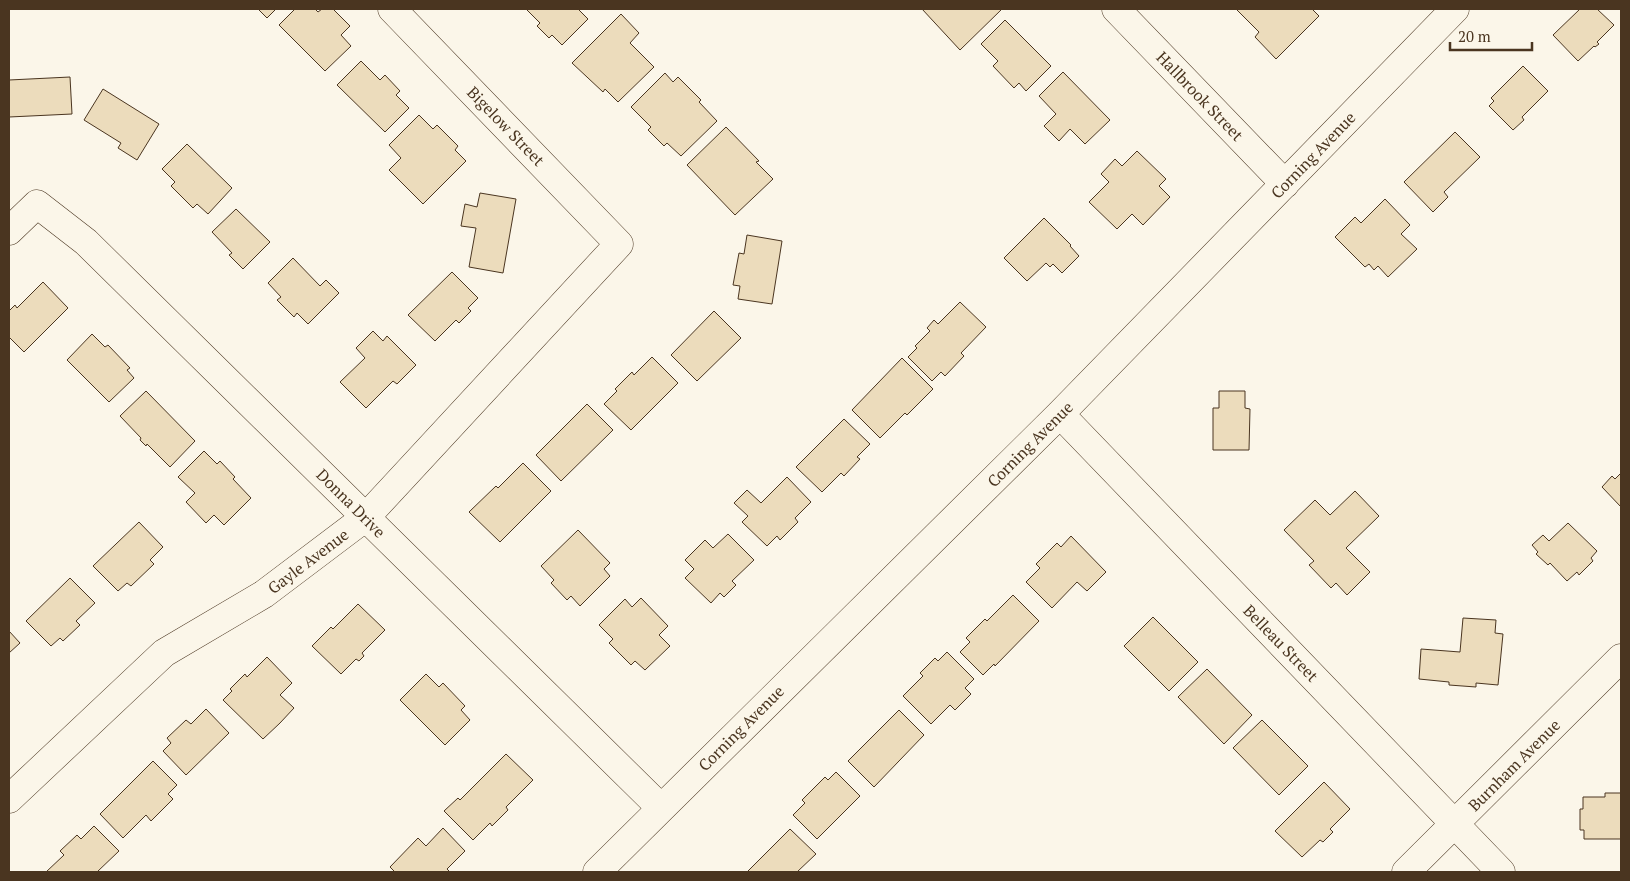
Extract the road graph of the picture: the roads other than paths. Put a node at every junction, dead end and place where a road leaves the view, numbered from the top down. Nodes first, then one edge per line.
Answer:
1 (392, 9) edge
2 (1116, 9) edge
3 (1455, 9) edge
4 (1285, 184) junction
5 (9, 231) edge
6 (619, 244) joint
7 (1060, 414) junction
8 (366, 517) junction
9 (1621, 658) edge
10 (9, 799) edge
11 (661, 808) junction
12 (1456, 824) junction
13 (597, 872) edge
14 (1406, 872) edge
15 (1501, 872) edge

1 - 6 street, Bigelow Street
2 - 4 street, Hallbrook Street
3 - 4 street, Corning Avenue
4 - 7 street, Corning Avenue
5 - 8 street, Donna Drive
6 - 8 street, Gayle Avenue
7 - 11 street, Corning Avenue
7 - 12 street, Belleau Street
8 - 10 street, Gayle Avenue
8 - 11 street, Donna Drive
9 - 12 street, Burnham Avenue
11 - 13 street, Corning Avenue
12 - 14 street, Burnham Avenue
12 - 15 street, Belleau Street

